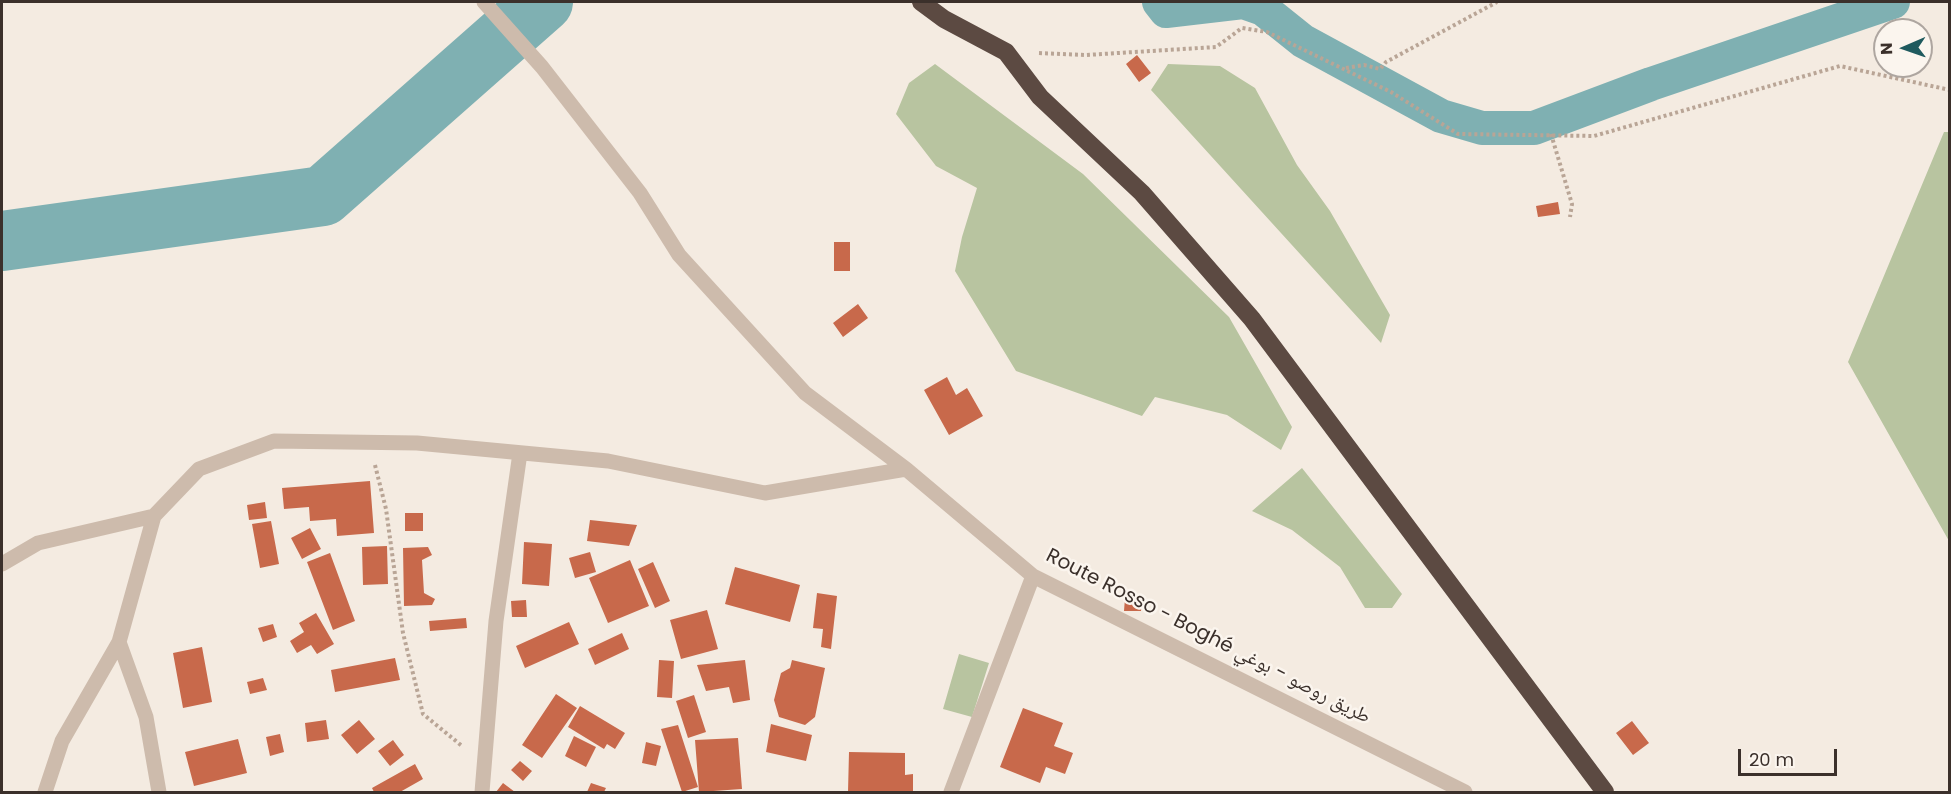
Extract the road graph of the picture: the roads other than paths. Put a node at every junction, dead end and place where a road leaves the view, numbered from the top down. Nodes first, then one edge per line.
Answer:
1 (484, 2) edge
2 (921, 2) edge
3 (520, 453) junction
4 (906, 469) junction
5 (154, 516) junction
6 (2, 564) edge
7 (1033, 576) junction
8 (119, 642) junction
9 (45, 792) edge
10 (159, 792) edge
11 (483, 792) edge
12 (951, 792) edge
13 (1465, 792) edge
14 (1605, 792) edge

1 - 4 street, Route Rosso - Boghé طريق روصو - بوغي
2 - 14 highway
3 - 4 street
3 - 5 street
3 - 11 street
4 - 7 street, Route Rosso - Boghé طريق روصو - بوغي
5 - 6 street
5 - 8 street
7 - 12 street
7 - 13 street, Route Rosso - Boghé طريق روصو - بوغي
8 - 9 street
8 - 10 street

